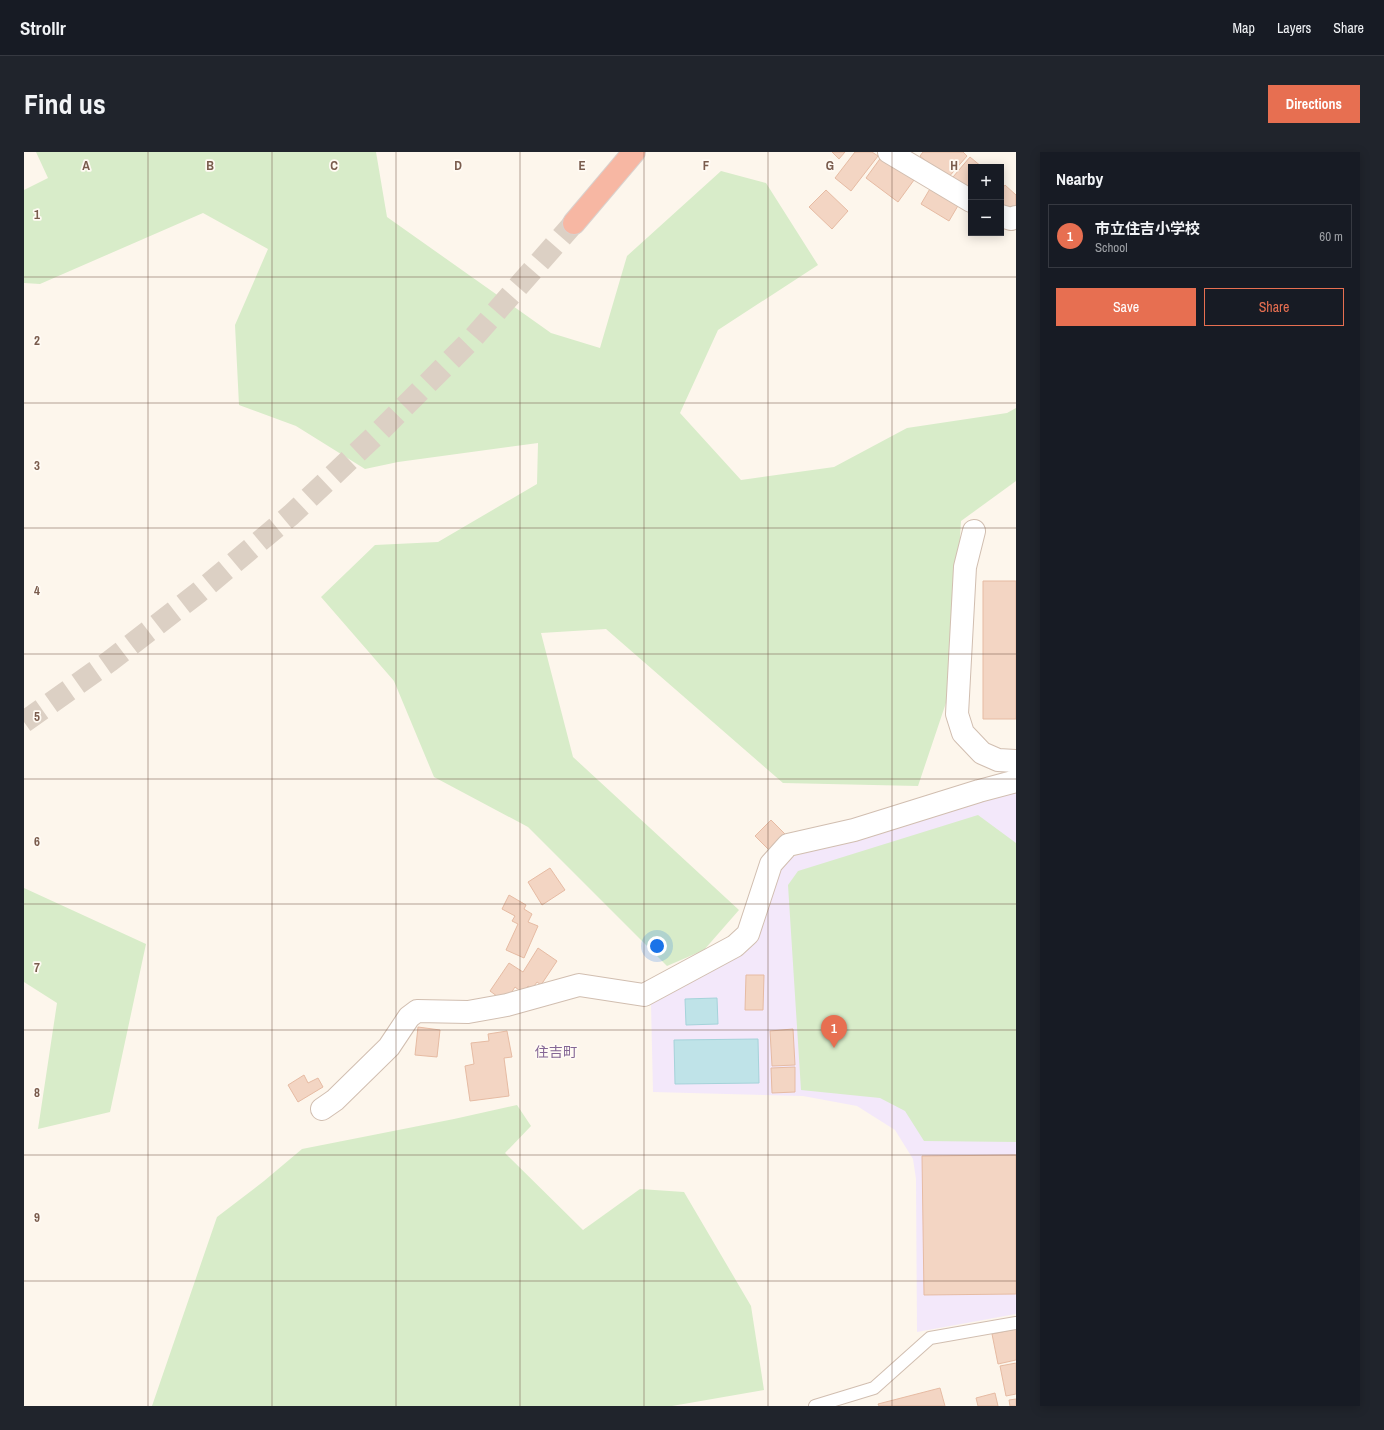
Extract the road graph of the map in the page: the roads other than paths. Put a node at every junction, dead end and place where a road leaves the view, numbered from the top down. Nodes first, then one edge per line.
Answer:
1 (889, 152) edge
2 (631, 156) edge
3 (969, 200) edge
4 (1004, 217) edge
5 (1016, 217) edge
6 (574, 224) tunnel mouth
7 (974, 531) dead end
8 (1016, 761) edge
9 (1016, 781) edge
10 (322, 1109) dead end
11 (1016, 1323) edge
12 (815, 1406) edge

1 - 3 street
2 - 6 highway
4 - 5 street
7 - 8 street
9 - 10 street
11 - 12 lane

